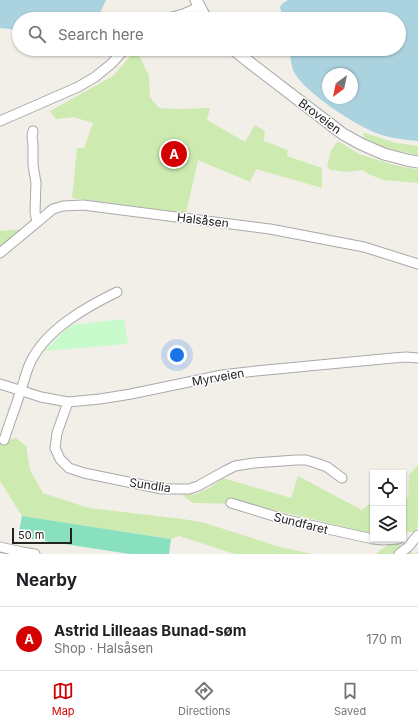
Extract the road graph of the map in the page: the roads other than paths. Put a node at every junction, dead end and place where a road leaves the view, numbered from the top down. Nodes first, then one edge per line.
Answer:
1 (197, 4) edge
2 (186, 12) edge
3 (118, 56) edge
4 (242, 56) edge
5 (0, 120) edge
6 (33, 131) dead end
7 (418, 162) edge
8 (37, 222) junction
9 (0, 253) edge
10 (418, 264) edge
11 (117, 292) dead end
12 (418, 358) edge
13 (0, 384) edge
14 (21, 391) junction
15 (68, 402) junction
16 (4, 440) dead end
17 (342, 478) dead end
18 (231, 503) dead end
19 (418, 536) edge
20 (406, 537) edge
21 (370, 538) edge
22 (0, 547) edge
23 (35, 554) edge
24 (399, 554) edge

1 - 2 street
3 - 5 street
4 - 7 street, Broveien
6 - 8 street
8 - 9 street, Halsåsen
8 - 10 street, Halsåsen
11 - 14 street
12 - 15 street, Myrveien
13 - 14 street, Myrveien
14 - 15 street, Myrveien
14 - 16 street
15 - 17 street, Sundlia
18 - 21 street, Sundfaret
19 - 20 street
19 - 24 street
22 - 23 street

